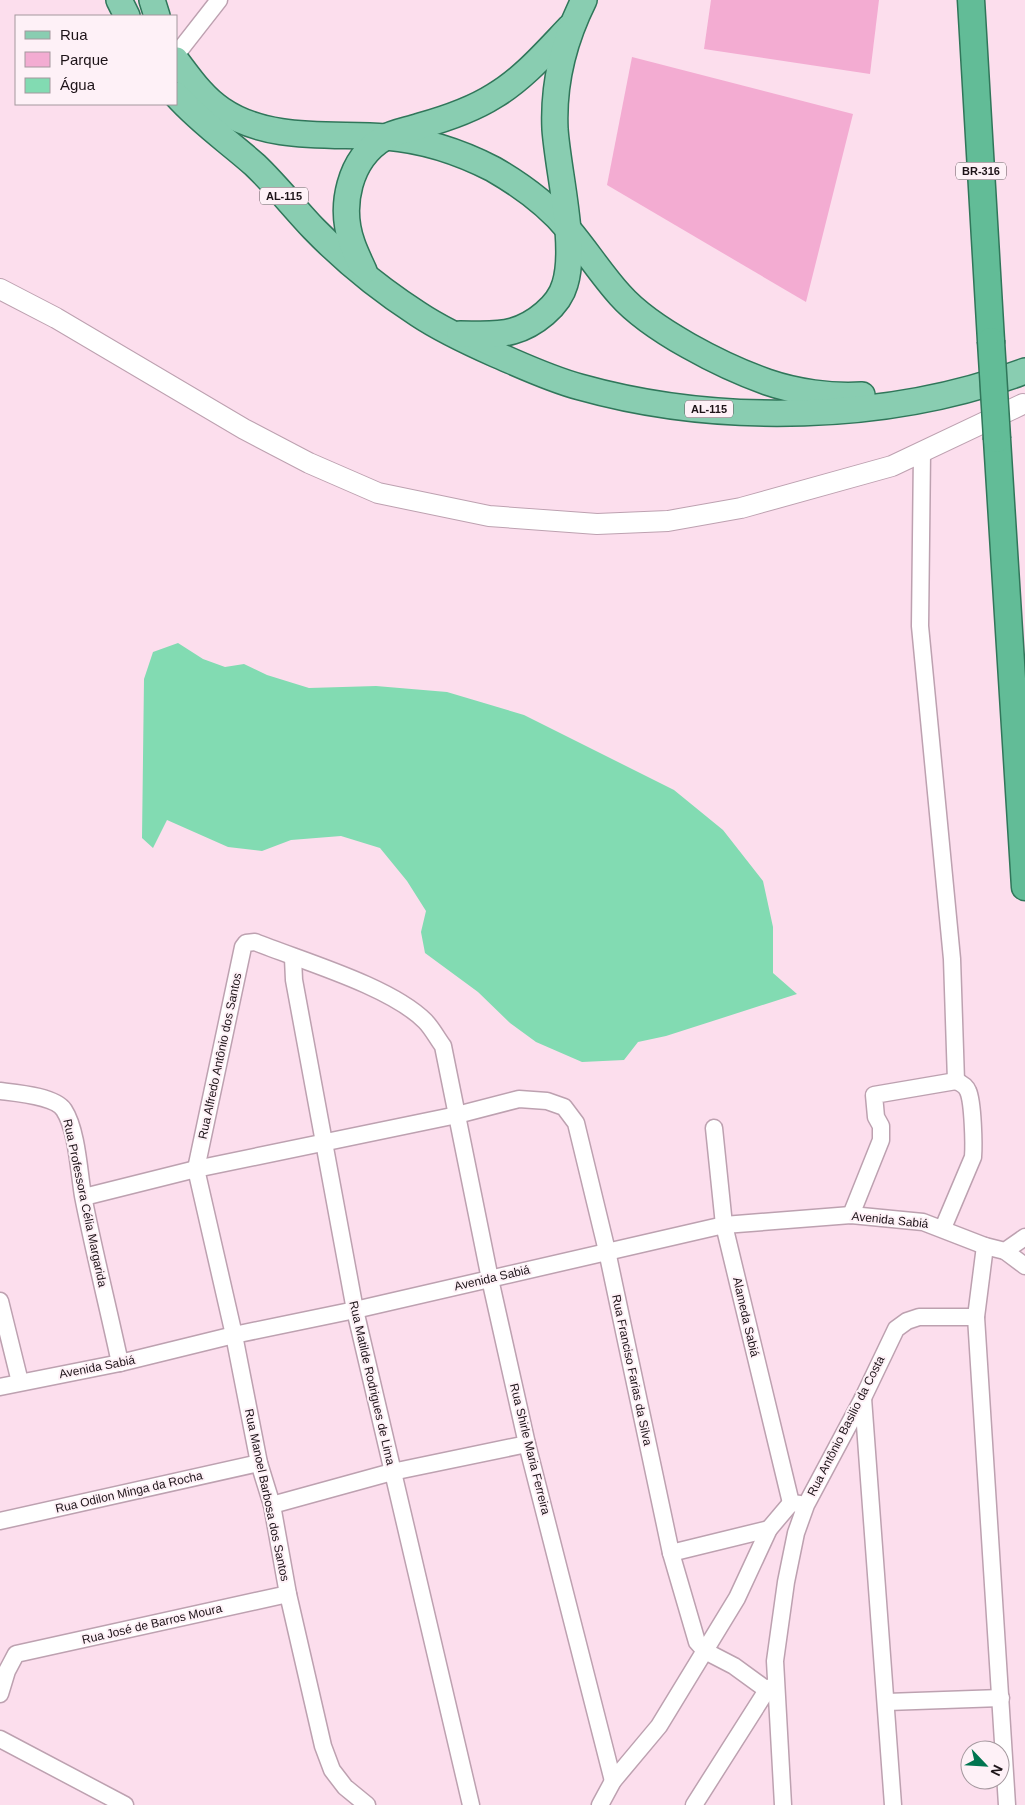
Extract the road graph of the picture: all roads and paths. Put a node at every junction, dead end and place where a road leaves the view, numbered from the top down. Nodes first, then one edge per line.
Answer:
1 (120, 0) edge
2 (152, 0) edge
3 (219, 0) edge
4 (584, 0) edge
5 (971, 0) edge
6 (127, 15) edge
7 (157, 15) edge
8 (570, 27) junction
9 (178, 53) edge
10 (178, 63) edge
11 (178, 97) edge
12 (385, 137) junction
13 (567, 228) junction
14 (367, 278) junction
15 (0, 289) edge
16 (450, 334) junction
17 (1025, 371) edge
18 (979, 386) junction
19 (1024, 403) edge
20 (922, 452) junction
21 (1025, 887) edge
22 (246, 943) joint
23 (293, 958) junction
24 (956, 1081) junction
25 (0, 1091) edge
26 (457, 1116) junction
27 (714, 1128) dead end
28 (323, 1142) junction
29 (196, 1169) junction
30 (84, 1197) junction
31 (852, 1215) junction
32 (724, 1225) junction
33 (943, 1228) junction
34 (1025, 1238) edge
35 (985, 1246) junction
36 (607, 1251) junction
37 (1005, 1251) junction
38 (1025, 1266) edge
39 (490, 1279) junction
40 (0, 1301) edge
41 (355, 1310) junction
42 (976, 1317) junction
43 (234, 1334) junction
44 (120, 1363) junction
45 (20, 1382) junction
46 (0, 1387) edge
47 (863, 1398) junction
48 (527, 1444) junction
49 (259, 1463) junction
50 (392, 1472) junction
51 (798, 1504) junction
52 (272, 1505) junction
53 (0, 1521) edge
54 (769, 1530) junction
55 (671, 1552) junction
56 (288, 1594) junction
57 (705, 1651) junction
58 (771, 1687) junction
59 (0, 1694) edge
60 (1001, 1698) junction
61 (887, 1702) junction
62 (0, 1739) edge
63 (613, 1781) junction
64 (100, 1799) edge
65 (124, 1805) edge
66 (368, 1805) edge
67 (471, 1805) edge
68 (600, 1805) edge
69 (694, 1805) edge
70 (783, 1805) edge
71 (893, 1805) edge
72 (1007, 1805) edge

1 - 6 main road
2 - 7 main road
3 - 9 street
4 - 8 main road
5 - 21 highway, BR-316, bridge
8 - 12 main road
8 - 13 main road
10 - 12 main road
11 - 14 main road, AL-115
12 - 13 main road
12 - 14 main road
13 - 16 main road
13 - 18 main road
14 - 16 main road, AL-115
15 - 20 street
16 - 18 main road, AL-115
17 - 18 main road
19 - 20 street
20 - 24 street
22 - 23 street, Rua Shirle Maria Ferreira
22 - 29 street, Rua Alfredo Antônio dos Santos
23 - 26 street, Rua Shirle Maria Ferreira
23 - 28 street, Rua Matilde Rodrigues de Lima
24 - 31 street
24 - 33 street
25 - 30 street, Rua Professora Célia Margarida
26 - 28 street
26 - 36 street, Rua Franciso Farias da Silva
26 - 39 street, Rua Shirle Maria Ferreira
27 - 32 street, Alameda Sabiá
28 - 29 street
28 - 41 street, Rua Matilde Rodrigues de Lima
29 - 30 street
29 - 43 street, Rua Manoel Barbosa dos Santos
30 - 44 street, Rua Professora Célia Margarida
31 - 32 street, Avenida Sabiá
31 - 33 street, Avenida Sabiá
32 - 36 street, Avenida Sabiá
32 - 51 street, Alameda Sabiá
33 - 35 street, Avenida Sabiá
34 - 37 street
35 - 37 street, Avenida Sabiá
35 - 42 street
36 - 39 street, Avenida Sabiá
36 - 55 street, Rua Franciso Farias da Silva
37 - 38 street
39 - 41 street, Avenida Sabiá
39 - 48 street, Rua Shirle Maria Ferreira
40 - 45 street
41 - 43 street, Avenida Sabiá
41 - 50 street, Rua Matilde Rodrigues de Lima
42 - 47 street, Rua Antônio Basilio da Costa
42 - 60 street
43 - 44 street, Avenida Sabiá
43 - 49 street, Rua Manoel Barbosa dos Santos
44 - 45 street, Avenida Sabiá
45 - 46 street, Avenida Sabiá
47 - 51 street, Rua Antônio Basilio da Costa
47 - 61 street
48 - 50 street
48 - 63 street, Rua Shirle Maria Ferreira
49 - 52 street, Rua Manoel Barbosa dos Santos
49 - 53 street, Rua Odilon Minga da Rocha
50 - 52 street
50 - 67 street, Rua Matilde Rodrigues de Lima
51 - 54 street, Rua Antônio Basilio da Costa
51 - 58 street
52 - 56 street, Rua Manoel Barbosa dos Santos
54 - 55 street
54 - 57 street, Rua Antônio Basilio da Costa
55 - 57 street, Rua Franciso Farias da Silva
56 - 59 street, Rua José de Barros Moura
56 - 66 street, Rua Manoel Barbosa dos Santos
57 - 58 street
57 - 63 street, Rua Antônio Basilio da Costa
58 - 69 street
58 - 70 street
60 - 61 street
60 - 72 street
61 - 71 street
62 - 64 street
63 - 68 street, Rua Antônio Basilio da Costa
64 - 65 street

